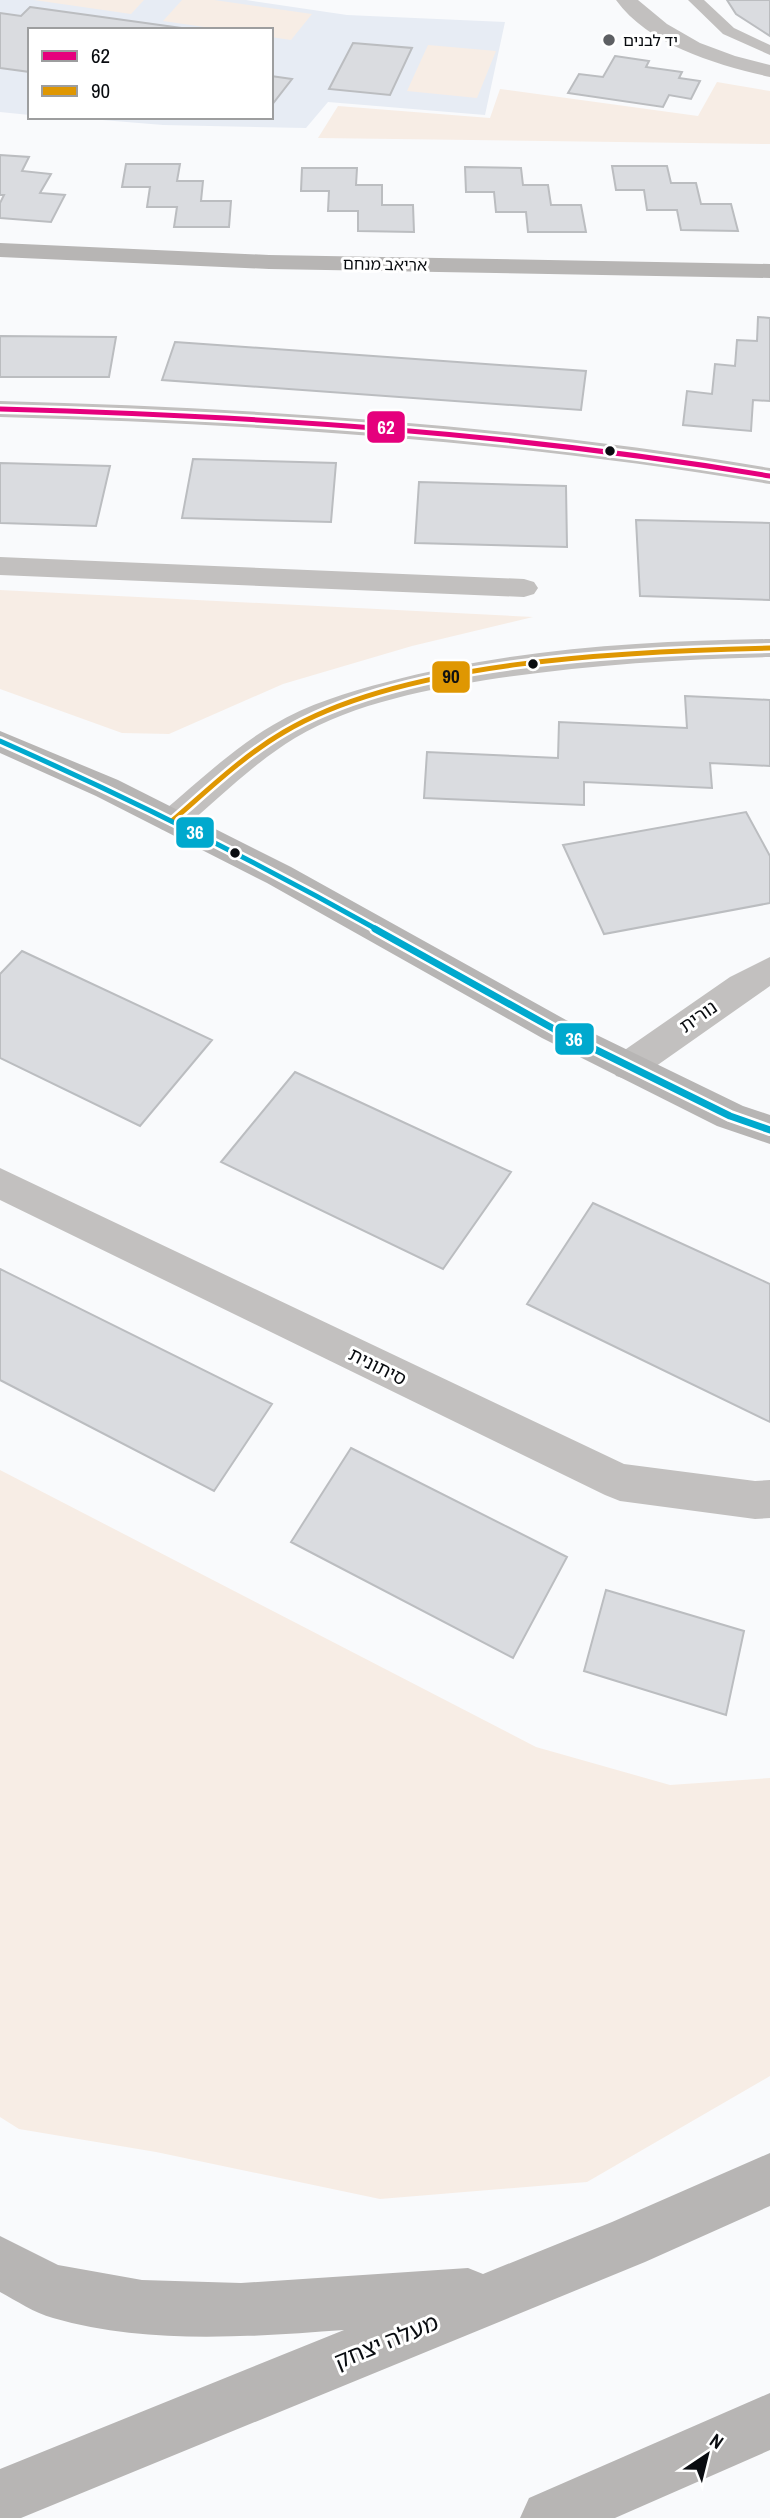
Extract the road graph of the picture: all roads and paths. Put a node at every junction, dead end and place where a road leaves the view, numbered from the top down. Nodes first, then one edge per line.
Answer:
1 (626, 0) edge
2 (696, 0) edge
3 (770, 50) edge
4 (770, 71) edge
5 (0, 250) edge
6 (770, 271) edge
7 (0, 410) edge
8 (770, 476) edge
9 (0, 566) edge
10 (524, 588) dead end
11 (770, 649) edge
12 (0, 741) edge
13 (172, 821) junction
14 (770, 970) edge
15 (629, 1066) junction
16 (770, 1130) edge
17 (0, 1183) edge
18 (770, 1499) edge
19 (770, 2179) edge
20 (0, 2263) edge
21 (501, 2293) junction
22 (770, 2421) edge
23 (0, 2498) edge
24 (549, 2518) edge

1 - 4 street
2 - 3 lane
5 - 6 street, אריאב מנחם
7 - 8 street
9 - 10 street
11 - 13 street
12 - 13 street
13 - 15 street
14 - 15 street, נורית
15 - 16 street
17 - 18 street, סיתונית
19 - 21 street, מעלה יצחק
20 - 21 street
21 - 23 street, מעלה יצחק
22 - 24 street

